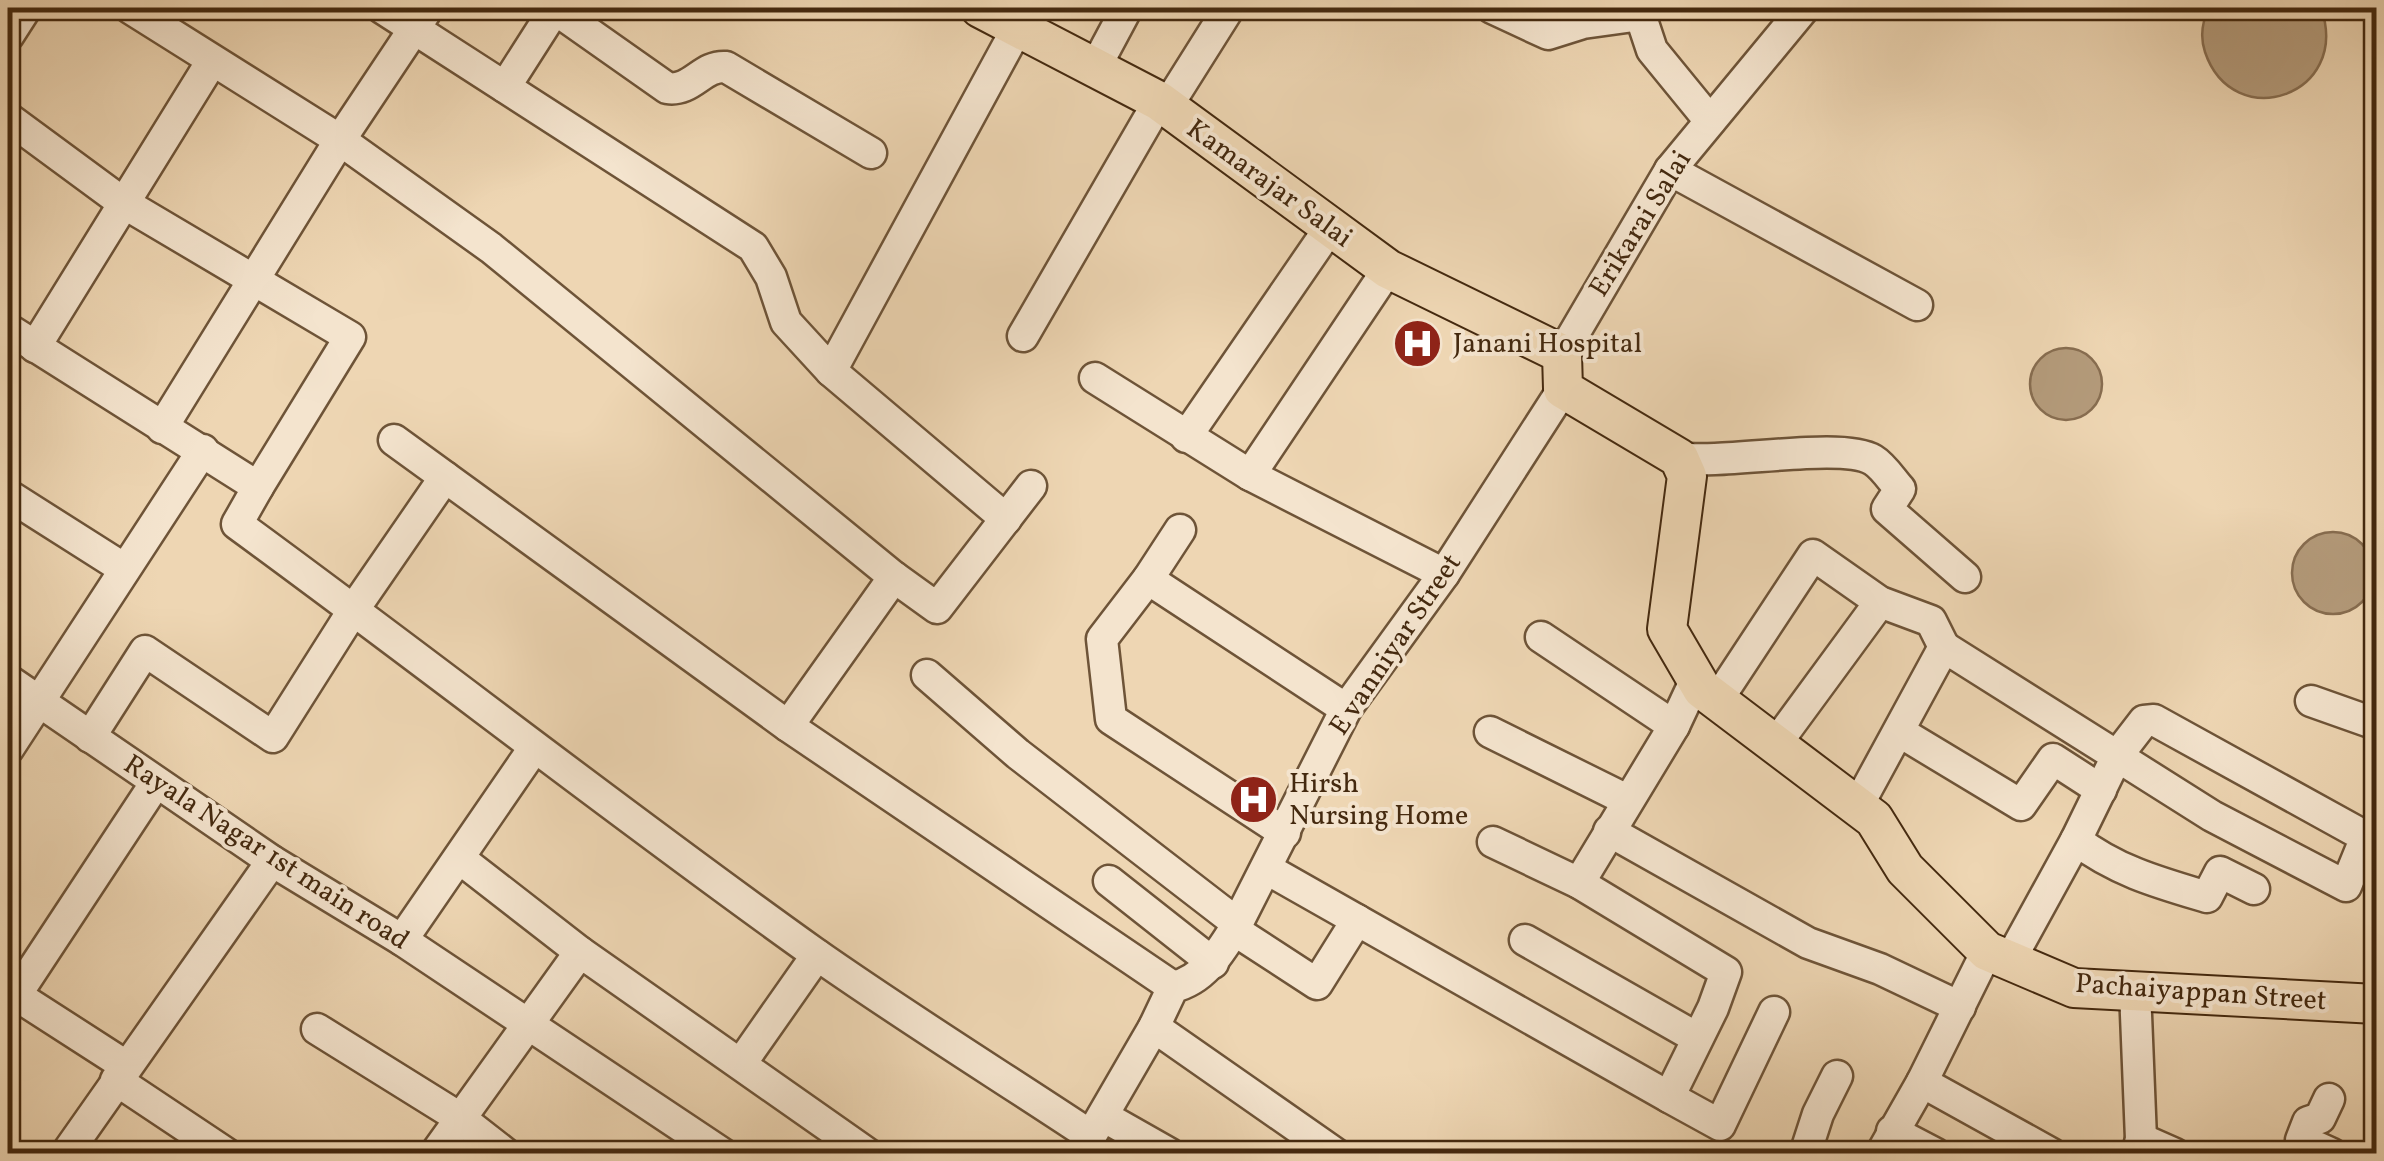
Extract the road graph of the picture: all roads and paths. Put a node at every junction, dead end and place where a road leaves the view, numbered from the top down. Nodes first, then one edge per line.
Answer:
1 (26, 8) edge
2 (130, 8) edge
3 (382, 8) edge
4 (980, 8) edge
5 (1127, 8) edge
6 (1228, 8) edge
7 (1492, 8) edge
8 (1804, 8) edge
9 (1640, 11) edge
10 (421, 18) edge
11 (1019, 26) junction
12 (8, 36) edge
13 (212, 61) junction
14 (1096, 66) junction
15 (505, 86) junction
16 (1162, 105) junction
17 (1710, 121) junction
18 (13, 134) edge
19 (340, 140) junction
20 (870, 153) dead end
21 (1670, 170) junction
22 (122, 202) junction
23 (1330, 229) junction
24 (1388, 270) junction
25 (253, 280) junction
26 (1917, 306) dead end
27 (8, 329) edge
28 (1023, 336) dead end
29 (34, 347) junction
30 (831, 371) junction
31 (1563, 371) junction
32 (1096, 378) dead end
33 (162, 428) junction
34 (1186, 437) junction
35 (394, 440) dead end
36 (203, 450) junction
37 (1679, 458) junction
38 (1250, 476) junction
39 (445, 477) junction
40 (1031, 486) dead end
41 (258, 487) junction
42 (8, 496) edge
43 (1006, 519) junction
44 (1180, 530) dead end
45 (123, 568) junction
46 (1444, 574) junction
47 (894, 577) junction
48 (1964, 577) dead end
49 (1148, 579) junction
50 (1880, 602) junction
51 (354, 609) junction
52 (1540, 636) dead end
53 (1944, 647) junction
54 (927, 675) dead end
55 (8, 680) edge
56 (1707, 689) junction
57 (39, 701) junction
58 (2312, 701) dead end
59 (1346, 709) junction
60 (2376, 724) edge
61 (788, 726) junction
62 (1674, 726) junction
63 (1490, 732) dead end
64 (1900, 732) junction
65 (90, 737) junction
66 (1775, 745) junction
67 (8, 748) edge
68 (534, 748) junction
69 (2118, 756) junction
70 (155, 784) junction
71 (2101, 790) junction
72 (1627, 800) junction
73 (1857, 807) junction
74 (1609, 832) junction
75 (1285, 833) junction
76 (2372, 839) edge
77 (2076, 840) junction
78 (1493, 842) dead end
79 (459, 858) junction
80 (272, 861) junction
81 (1267, 869) junction
82 (1108, 881) dead end
83 (1578, 883) junction
84 (2254, 888) dead end
85 (1357, 920) junction
86 (1236, 926) junction
87 (402, 940) junction
88 (1526, 940) dead end
89 (580, 952) junction
90 (817, 954) junction
91 (1998, 956) junction
92 (1213, 964) junction
93 (1173, 987) junction
94 (2135, 990) junction
95 (10, 998) edge
96 (2376, 1004) edge
97 (1960, 1007) junction
98 (1774, 1012) dead end
99 (528, 1022) junction
100 (1154, 1027) junction
101 (318, 1030) dead end
102 (1697, 1038) junction
103 (742, 1062) junction
104 (121, 1073) junction
105 (1837, 1076) dead end
106 (1922, 1082) junction
107 (1669, 1097) junction
108 (2328, 1099) dead end
109 (460, 1118) junction
110 (1092, 1135) edge
111 (1887, 1142) edge
112 (2139, 1146) edge
113 (863, 1152) edge
114 (66, 1154) edge
115 (227, 1154) edge
116 (434, 1154) edge
117 (506, 1154) edge
118 (723, 1154) edge
119 (1170, 1154) edge
120 (1336, 1154) edge
121 (1805, 1154) edge
122 (1936, 1154) edge
123 (2052, 1154) edge
124 (2175, 1154) edge
125 (2332, 1154) edge

1 - 12 street
2 - 13 street
3 - 10 street
4 - 11 main road, Kamarajar Salai
5 - 14 street
6 - 16 street
7 - 9 street
8 - 17 street, Erikarai Salai
9 - 17 street
10 - 15 street
10 - 19 street
11 - 14 main road, Kamarajar Salai
11 - 30 street
13 - 19 street
13 - 22 street
14 - 16 main road, Kamarajar Salai
15 - 20 street
15 - 30 street
16 - 23 main road, Kamarajar Salai
16 - 28 street
17 - 21 street, Erikarai Salai
18 - 22 street
19 - 25 street
19 - 47 street
21 - 26 street
21 - 31 street, Erikarai Salai
22 - 25 street
22 - 29 street
23 - 24 main road, Kamarajar Salai
23 - 34 street
24 - 31 main road, Kamarajar Salai
24 - 38 street
25 - 33 street
25 - 41 street
27 - 29 street
29 - 33 street
30 - 43 street
31 - 37 main road, Kamarajar Salai
31 - 46 street, E vanniyar Street
32 - 34 street
33 - 36 street
34 - 38 street
35 - 39 street
36 - 41 street
36 - 45 street
37 - 48 street
37 - 56 main road
38 - 46 street
39 - 51 street
39 - 61 street
40 - 43 street
41 - 51 street
42 - 45 street
43 - 47 street
44 - 49 street
45 - 57 street
46 - 59 street, E vanniyar Street
47 - 61 street
49 - 59 street
49 - 75 street
50 - 53 street
50 - 56 street
50 - 66 street
51 - 65 street
51 - 68 street
52 - 62 street
53 - 64 street
53 - 69 street
54 - 86 street
55 - 57 street, Rayala Nagar 1st main road
56 - 62 street
56 - 66 main road, Pachaiyappan Street
57 - 65 street, Rayala Nagar 1st main road
57 - 67 street
58 - 60 street
59 - 75 street, E vanniyar Street
61 - 93 street
62 - 72 street
63 - 72 street
64 - 71 street
64 - 73 street
65 - 70 street, Rayala Nagar 1st main road
66 - 73 main road, Pachaiyappan Street
68 - 79 street
68 - 90 street
69 - 71 street
69 - 76 street
69 - 76 street
70 - 80 street, Rayala Nagar 1st main road
70 - 95 street
71 - 77 street
72 - 74 street
73 - 91 main road, Pachaiyappan Street
74 - 83 street
74 - 97 street
75 - 81 street, E vanniyar Street
77 - 84 street
77 - 91 street
78 - 83 street
79 - 87 street
79 - 89 street
80 - 87 street, Rayala Nagar 1st main road
80 - 104 street
81 - 85 street
81 - 86 street, E vanniyar Street
82 - 92 street
83 - 102 street
85 - 86 street
85 - 107 street
86 - 92 street, E vanniyar Street
87 - 99 street, Rayala Nagar 1st main road
88 - 102 street
89 - 99 street
89 - 103 street
90 - 103 street
90 - 110 street
91 - 94 main road, Pachaiyappan Street
91 - 97 street
92 - 93 street, E vanniyar Street
93 - 100 street
94 - 96 main road, Pachaiyappan Street
94 - 112 street
95 - 104 street
97 - 106 street
98 - 107 street
99 - 109 street
99 - 118 street, Rayala Nagar 1st main road
100 - 110 street
100 - 120 street
101 - 109 street
102 - 107 street
103 - 113 street
104 - 114 street
104 - 115 street
105 - 121 street
106 - 111 street
106 - 123 street
108 - 125 street
109 - 116 street
109 - 117 street
110 - 119 street
111 - 122 street
112 - 124 street

